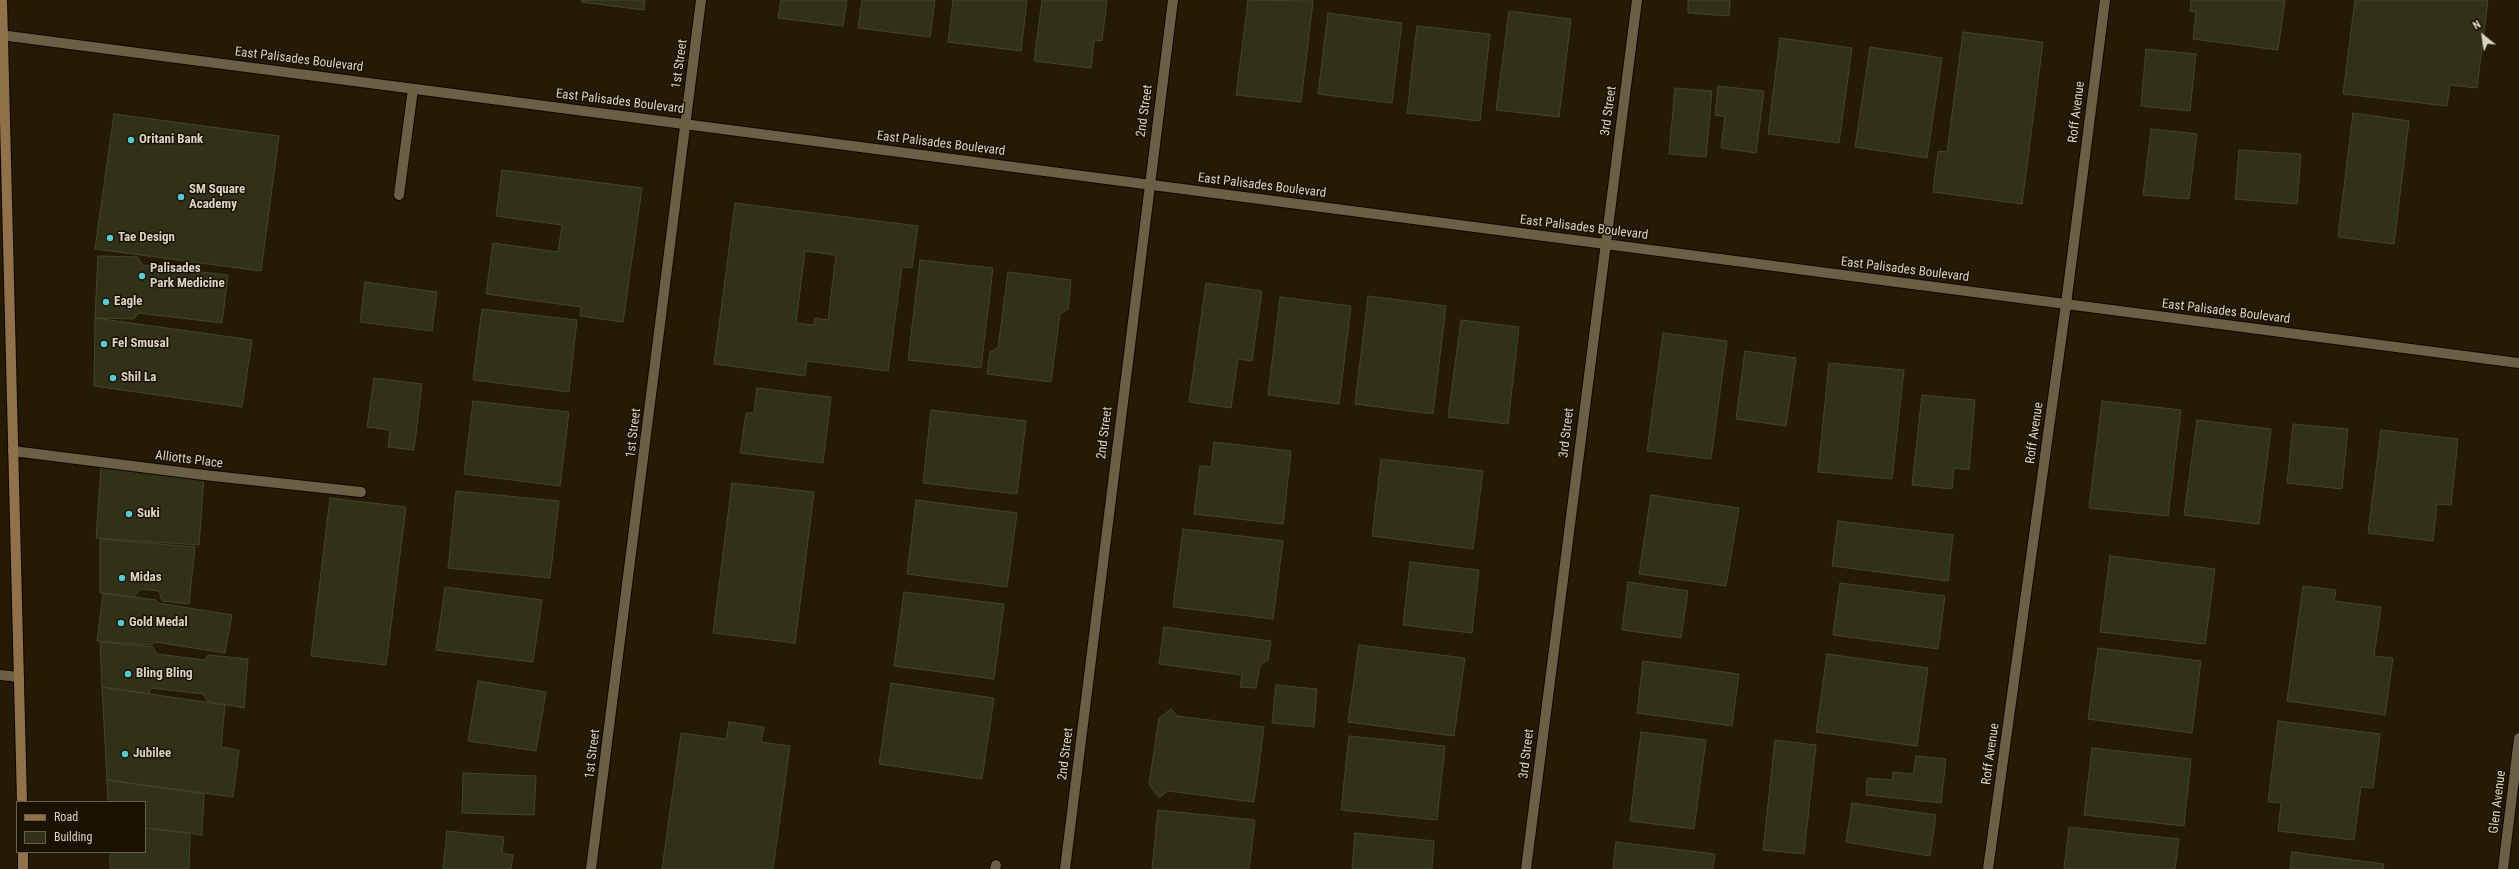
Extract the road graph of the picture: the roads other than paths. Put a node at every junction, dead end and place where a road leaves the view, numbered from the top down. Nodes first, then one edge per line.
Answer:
1 (2, 0) edge
2 (702, 0) edge
3 (1173, 0) edge
4 (1637, 0) edge
5 (2105, 0) edge
6 (1, 35) edge
7 (413, 88) junction
8 (685, 124) junction
9 (1148, 184) junction
10 (399, 195) dead end
11 (1604, 244) junction
12 (2066, 304) junction
13 (2519, 363) edge
14 (13, 451) junction
15 (361, 492) dead end
16 (0, 675) edge
17 (19, 677) junction
18 (2519, 738) edge
19 (22, 801) edge
20 (23, 853) edge
21 (23, 869) edge
22 (591, 869) edge
23 (1065, 869) edge
24 (1526, 869) edge
25 (1988, 869) edge
26 (2503, 869) edge

1 - 6 main road
2 - 8 street, 1st Street
3 - 9 street, 2nd Street
4 - 11 street, 3rd Street
5 - 12 street, Roff Avenue
6 - 7 street, East Palisades Boulevard
6 - 14 main road
7 - 8 street, East Palisades Boulevard
7 - 10 street
8 - 9 street, East Palisades Boulevard
8 - 22 street, 1st Street
9 - 11 street, East Palisades Boulevard
9 - 23 street, 2nd Street
11 - 12 street, East Palisades Boulevard
11 - 24 street, 3rd Street
12 - 13 street, East Palisades Boulevard
12 - 25 street, Roff Avenue
14 - 15 street, Alliotts Place
14 - 17 main road
16 - 17 street
17 - 19 main road
18 - 26 street, Glen Avenue
20 - 21 main road

